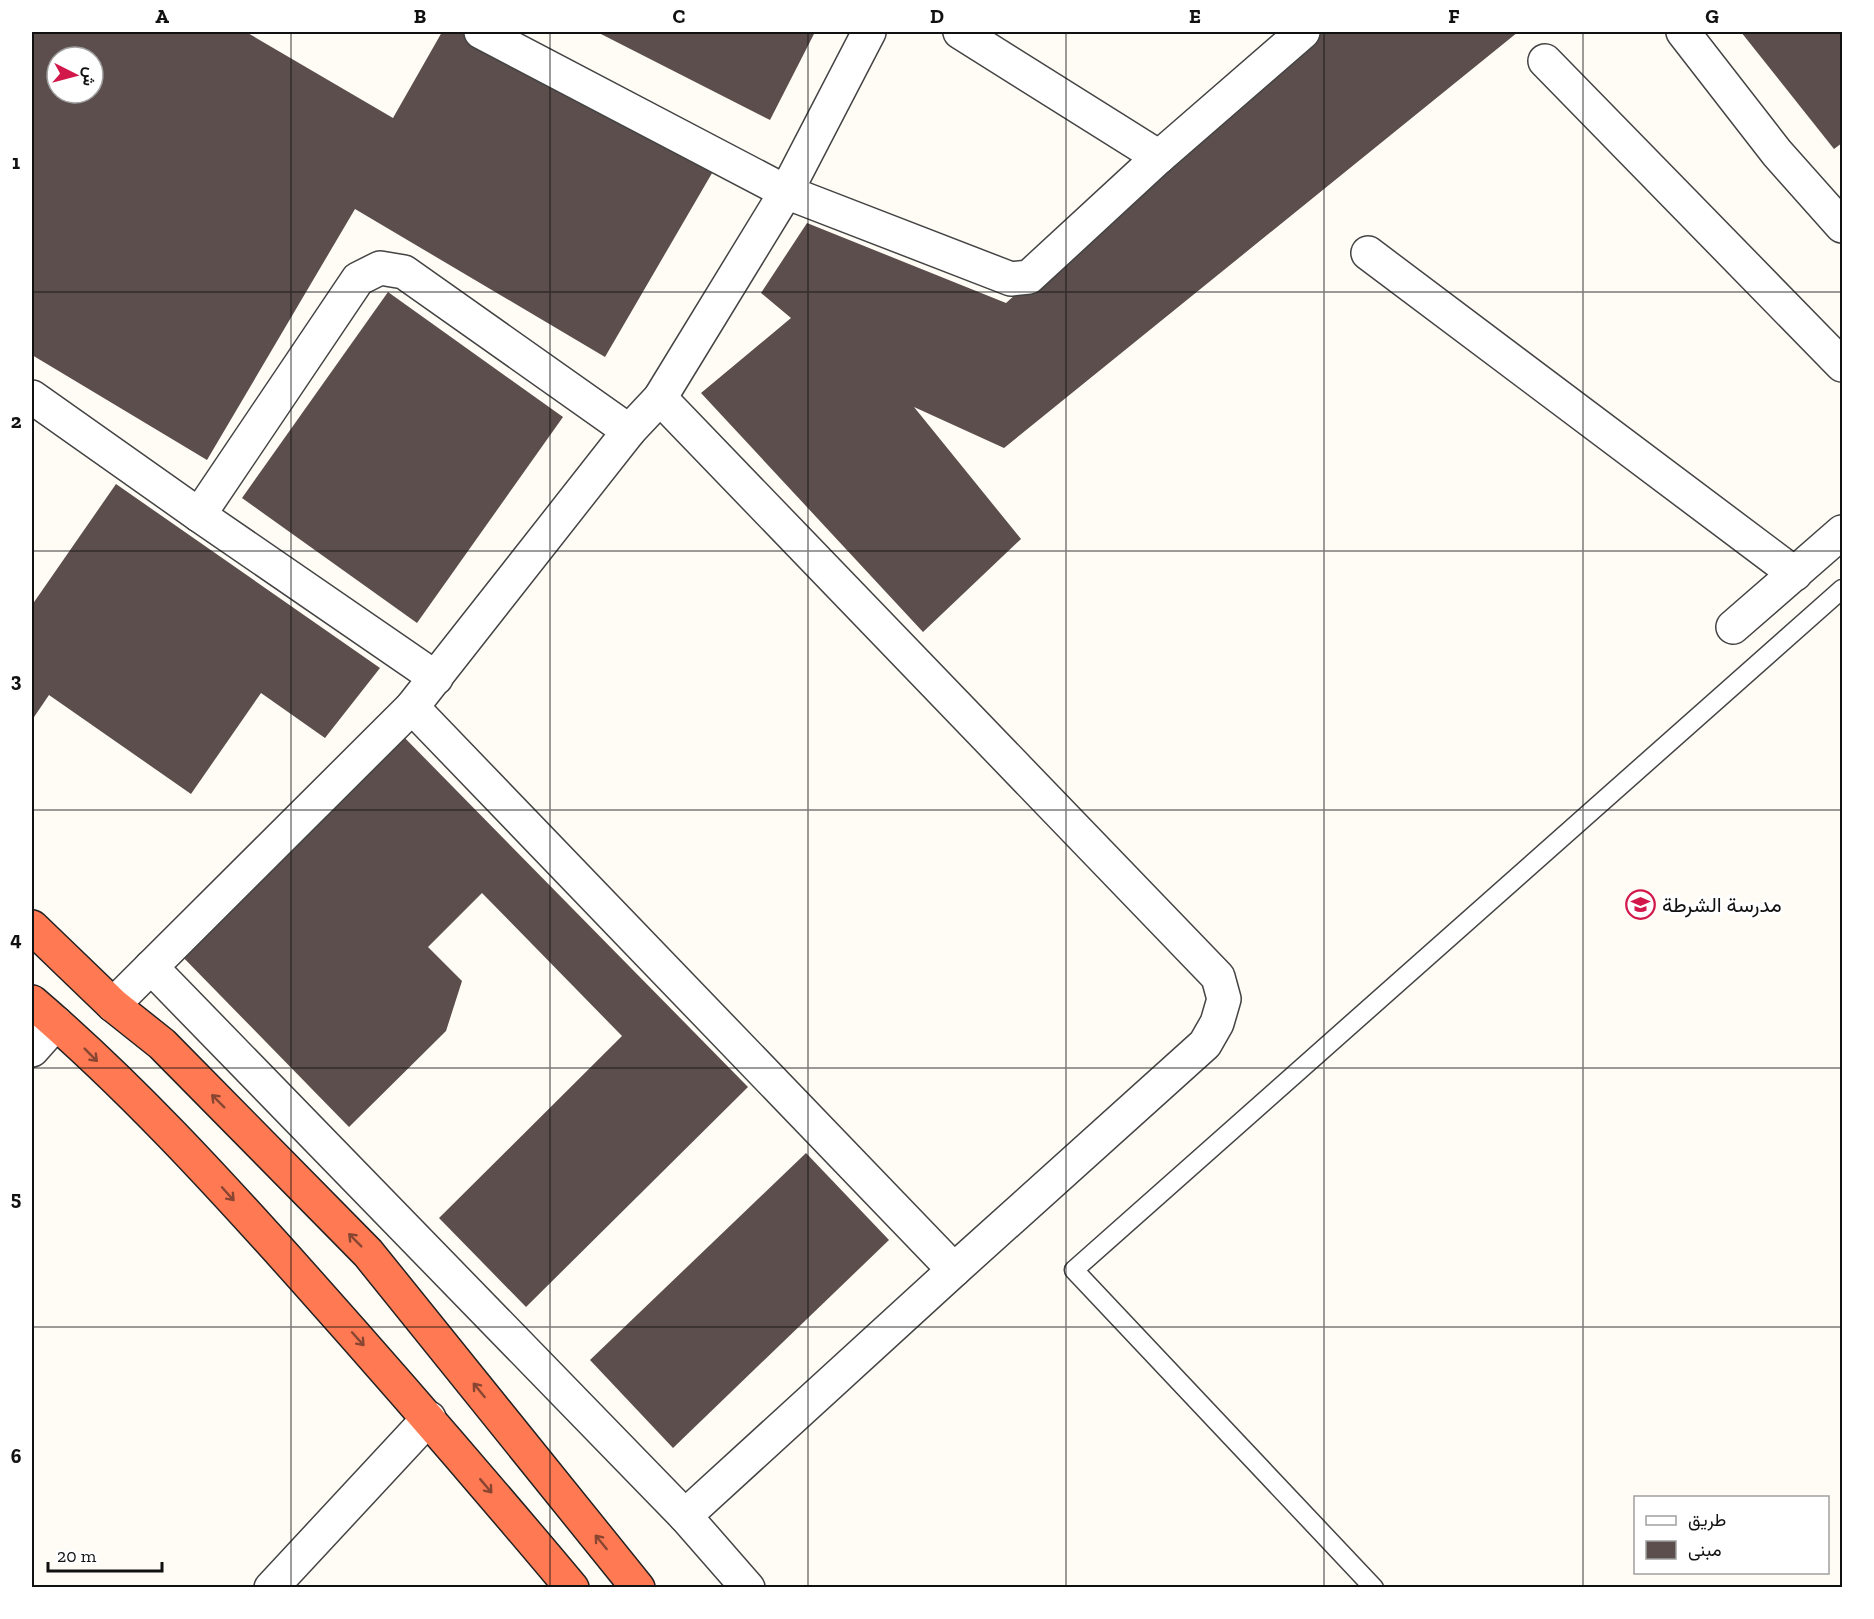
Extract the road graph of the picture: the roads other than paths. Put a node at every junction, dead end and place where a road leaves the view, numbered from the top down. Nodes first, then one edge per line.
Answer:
1 (481, 32) edge
2 (869, 32) edge
3 (960, 32) edge
4 (1303, 32) edge
5 (1683, 32) edge
6 (1545, 61) dead end
7 (1159, 157) junction
8 (786, 192) junction
9 (1842, 226) edge
10 (1368, 254) dead end
11 (1842, 365) edge
12 (32, 397) edge
13 (660, 398) junction
14 (629, 431) junction
15 (199, 515) junction
16 (1842, 532) edge
17 (1795, 574) junction
18 (1842, 589) edge
19 (1732, 627) dead end
20 (436, 678) junction
21 (412, 707) junction
22 (32, 927) edge
23 (151, 967) junction
24 (32, 1002) edge
25 (113, 1005) junction
26 (56, 1023) junction
27 (32, 1050) edge
28 (954, 1270) junction
29 (429, 1418) junction
30 (685, 1516) junction
31 (271, 1587) edge
32 (572, 1587) edge
33 (638, 1587) edge
34 (748, 1587) edge
35 (1374, 1587) edge

1 - 8 street
2 - 8 street
3 - 7 street
4 - 7 street
5 - 9 street
6 - 11 street
7 - 8 street
8 - 13 street
10 - 17 street
12 - 15 street
13 - 14 street
13 - 28 street
14 - 15 street
14 - 20 street
15 - 20 street
16 - 17 street
17 - 19 street
18 - 35 lane
20 - 21 street
21 - 23 street
21 - 28 street
22 - 25 highway
23 - 25 street
23 - 30 street
24 - 26 highway
33 -> 25 highway
26 - 27 street
26 -> 29 highway
28 - 30 street
29 - 31 street
29 -> 32 highway
30 - 34 street

